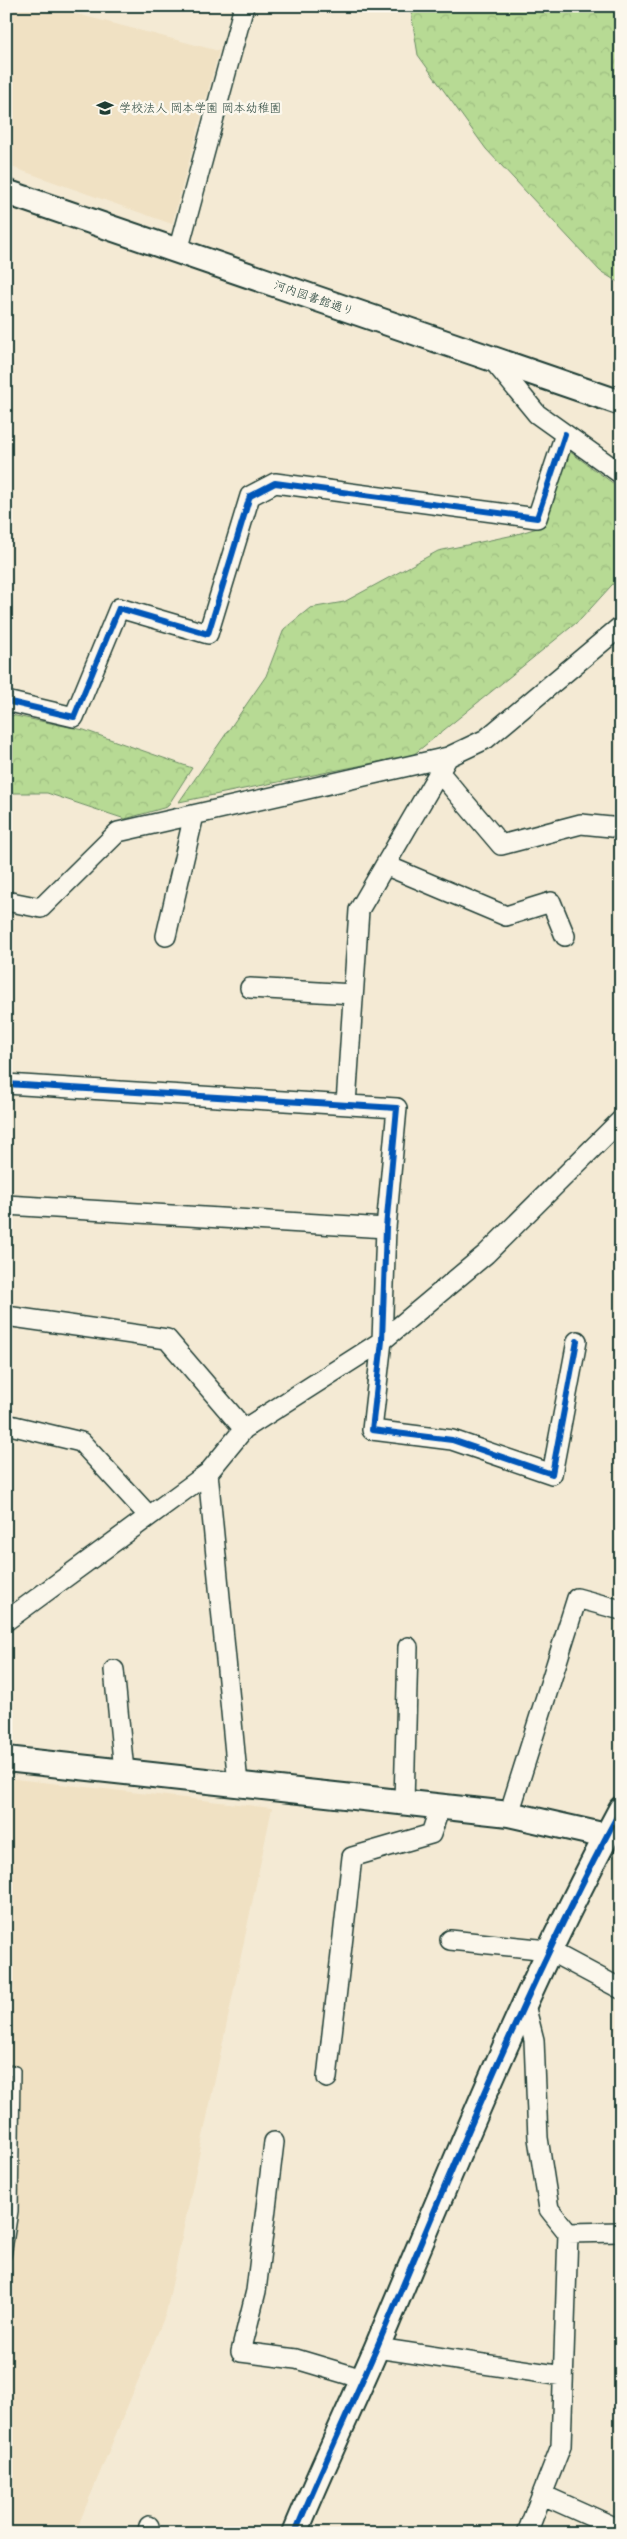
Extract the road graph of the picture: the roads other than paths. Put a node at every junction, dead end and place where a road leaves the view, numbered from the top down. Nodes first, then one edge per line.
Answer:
1 (244, 6) edge
2 (6, 192) edge
3 (178, 251) junction
4 (490, 358) junction
5 (621, 403) edge
6 (565, 434) junction
7 (621, 474) edge
8 (621, 626) edge
9 (6, 701) edge
10 (444, 765) junction
11 (194, 815) junction
12 (621, 828) edge
13 (384, 866) junction
14 (6, 900) edge
15 (166, 936) dead end
16 (565, 936) dead end
17 (250, 988) dead end
18 (353, 994) junction
19 (6, 1084) edge
20 (346, 1104) junction
21 (621, 1120) edge
22 (6, 1205) edge
23 (386, 1228) junction
24 (6, 1316) edge
25 (382, 1341) junction
26 (577, 1341) dead end
27 (6, 1424) edge
28 (244, 1429) junction
29 (208, 1473) junction
30 (149, 1516) junction
31 (621, 1610) edge
32 (6, 1621) edge
33 (408, 1647) dead end
34 (114, 1670) dead end
35 (6, 1757) edge
36 (124, 1772) junction
37 (238, 1784) junction
38 (404, 1803) junction
39 (440, 1807) junction
40 (621, 1809) edge
41 (510, 1814) junction
42 (614, 1837) edge
43 (450, 1940) dead end
44 (548, 1950) junction
45 (621, 1989) edge
46 (524, 2001) junction
47 (6, 2070) edge
48 (327, 2078) dead end
49 (274, 2142) dead end
50 (621, 2232) edge
51 (568, 2233) junction
52 (6, 2256) edge
53 (376, 2348) junction
54 (563, 2376) junction
55 (363, 2379) junction
56 (543, 2495) junction
57 (621, 2530) edge
58 (294, 2533) edge
59 (527, 2533) edge

1 - 3 street
2 - 3 street, 河内図書館通り
3 - 4 street, 河内図書館通り
4 - 5 street, 河内図書館通り
4 - 6 street
6 - 7 street
6 - 9 street
8 - 10 street
10 - 11 street
10 - 12 street
10 - 13 street
11 - 14 street
11 - 15 street
13 - 16 street
13 - 18 street
17 - 18 street
18 - 20 street
19 - 20 street
20 - 23 street
21 - 25 street
22 - 23 street
23 - 25 street
24 - 28 street
25 - 26 street
25 - 28 street
27 - 30 street
28 - 29 street
29 - 30 street
29 - 37 street
30 - 32 street
31 - 41 street
33 - 38 street
34 - 36 street
35 - 36 street
36 - 37 street
37 - 38 street
38 - 39 street
39 - 41 street
39 - 48 street
40 - 42 street
41 - 42 street
42 - 44 street
43 - 44 street
44 - 45 street
44 - 46 street
46 - 51 street
46 - 53 street
47 - 52 lane
49 - 55 street
50 - 51 street
51 - 54 street
53 - 54 street
53 - 55 street
54 - 56 street
55 - 58 street
56 - 57 street
56 - 59 street

